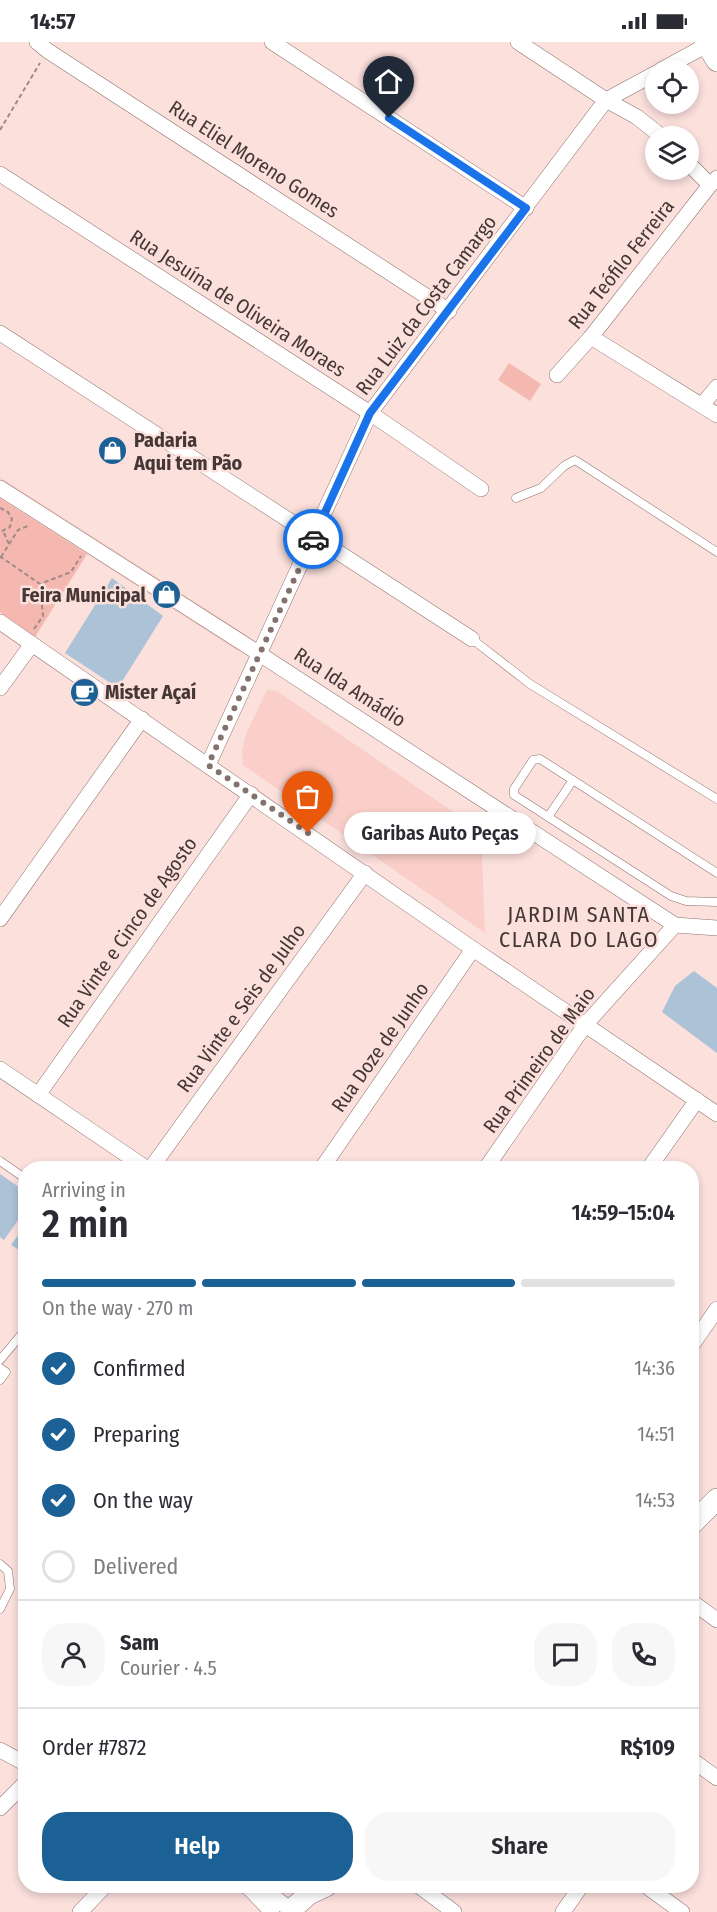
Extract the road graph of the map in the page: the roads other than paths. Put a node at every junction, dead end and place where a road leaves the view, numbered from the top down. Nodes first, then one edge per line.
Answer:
1 (272, 42) edge
2 (518, 42) edge
3 (43, 47) edge
4 (710, 49) edge
5 (684, 60) edge
6 (645, 79) edge
7 (606, 100) junction
8 (648, 126) edge
9 (699, 171) edge
10 (0, 174) edge
11 (713, 181) edge
12 (526, 208) junction
13 (449, 310) junction
14 (0, 333) edge
15 (591, 337) junction
16 (557, 375) dead end
17 (717, 387) edge
18 (702, 405) junction
19 (370, 413) junction
20 (717, 415) edge
21 (0, 488) edge
22 (481, 489) dead end
23 (516, 498) dead end
24 (315, 536) junction
25 (717, 552) edge
26 (0, 622) edge
27 (472, 639) joint
28 (32, 644) junction
29 (260, 654) junction
30 (0, 688) edge
31 (142, 719) junction
32 (208, 765) junction
33 (573, 780) junction
34 (250, 794) junction
35 (717, 799) edge
36 (548, 817) junction
37 (365, 873) junction
38 (717, 873) edge
39 (717, 902) edge
40 (0, 919) edge
41 (675, 925) junction
42 (717, 928) edge
43 (473, 949) junction
44 (585, 1025) junction
45 (0, 1069) edge
46 (38, 1095) junction
47 (696, 1100) junction
48 (717, 1114) edge
49 (0, 1161) edge
50 (136, 1161) edge
51 (156, 1161) edge
52 (327, 1161) edge
53 (491, 1161) edge
54 (654, 1161) edge
55 (18, 1173) edge
56 (717, 1309) edge
57 (699, 1335) edge
58 (18, 1338) edge
59 (0, 1359) edge
60 (0, 1368) edge
61 (0, 1380) edge
62 (717, 1499) edge
63 (699, 1517) edge
64 (0, 1564) edge
65 (699, 1607) edge
66 (0, 1609) edge
67 (717, 1620) edge
68 (0, 1750) edge
69 (18, 1760) edge
70 (699, 1765) edge
71 (717, 1778) edge
72 (18, 1790) edge
73 (0, 1808) edge
74 (98, 1893) edge
75 (266, 1893) edge
76 (311, 1893) edge
77 (319, 1893) edge
78 (428, 1893) edge
79 (577, 1893) edge
80 (656, 1893) edge
81 (290, 1911) edge
82 (80, 1912) edge
83 (454, 1912) edge
84 (563, 1912) edge
85 (682, 1912) edge

1 - 12 street
2 - 7 street
3 - 13 street, Rua Eliel Moreno Gomes
4 - 5 street
6 - 7 street, Rua Luiz da Costa Camargo
7 - 8 street
7 - 12 street, Rua Luiz da Costa Camargo
9 - 11 street
10 - 19 street, Rua Jesuína de Oliveira Moraes
11 - 15 street, Rua Teófilo Ferreira
12 - 13 street, Rua Luiz da Costa Camargo
13 - 19 street, Rua Luiz da Costa Camargo
14 - 24 street
15 - 16 street, Rua Teófilo Ferreira
15 - 18 street
17 - 18 street
18 - 20 street
19 - 22 street, Rua Jesuína de Oliveira Moraes
19 - 24 street, Rua Luiz da Costa Camargo
21 - 29 street, Rua Ida Amádio
23 - 25 lane
24 - 27 street
24 - 29 street, Rua Luiz da Costa Camargo
26 - 28 street
27 - 35 lane
28 - 30 street
28 - 31 street
29 - 32 street, Rua Luiz da Costa Camargo
29 - 41 street, Rua Ida Amádio
31 - 32 street
31 - 40 street
32 - 34 street
33 - 36 lane
33 - 36 lane
33 - 38 lane
34 - 37 street
34 - 46 street, Rua Vinte e Cinco de Agosto
36 - 39 lane
37 - 43 street
37 - 51 street, Rua Vinte e Seis de Julho
41 - 42 street
41 - 44 street, Rua Primeiro de Maio
43 - 44 street
43 - 52 street, Rua Doze de Junho
44 - 47 street
44 - 53 street, Rua Primeiro de Maio
45 - 46 street
46 - 50 street
47 - 48 street
47 - 54 street
49 - 55 lane
56 - 57 street
58 - 59 lane
60 - 61 lane
62 - 63 street
64 - 66 lane
65 - 67 street
68 - 69 street
70 - 71 street
72 - 73 street
74 - 82 street
75 - 81 street
76 - 81 street
77 - 81 street
78 - 83 street
79 - 84 street
80 - 85 street

